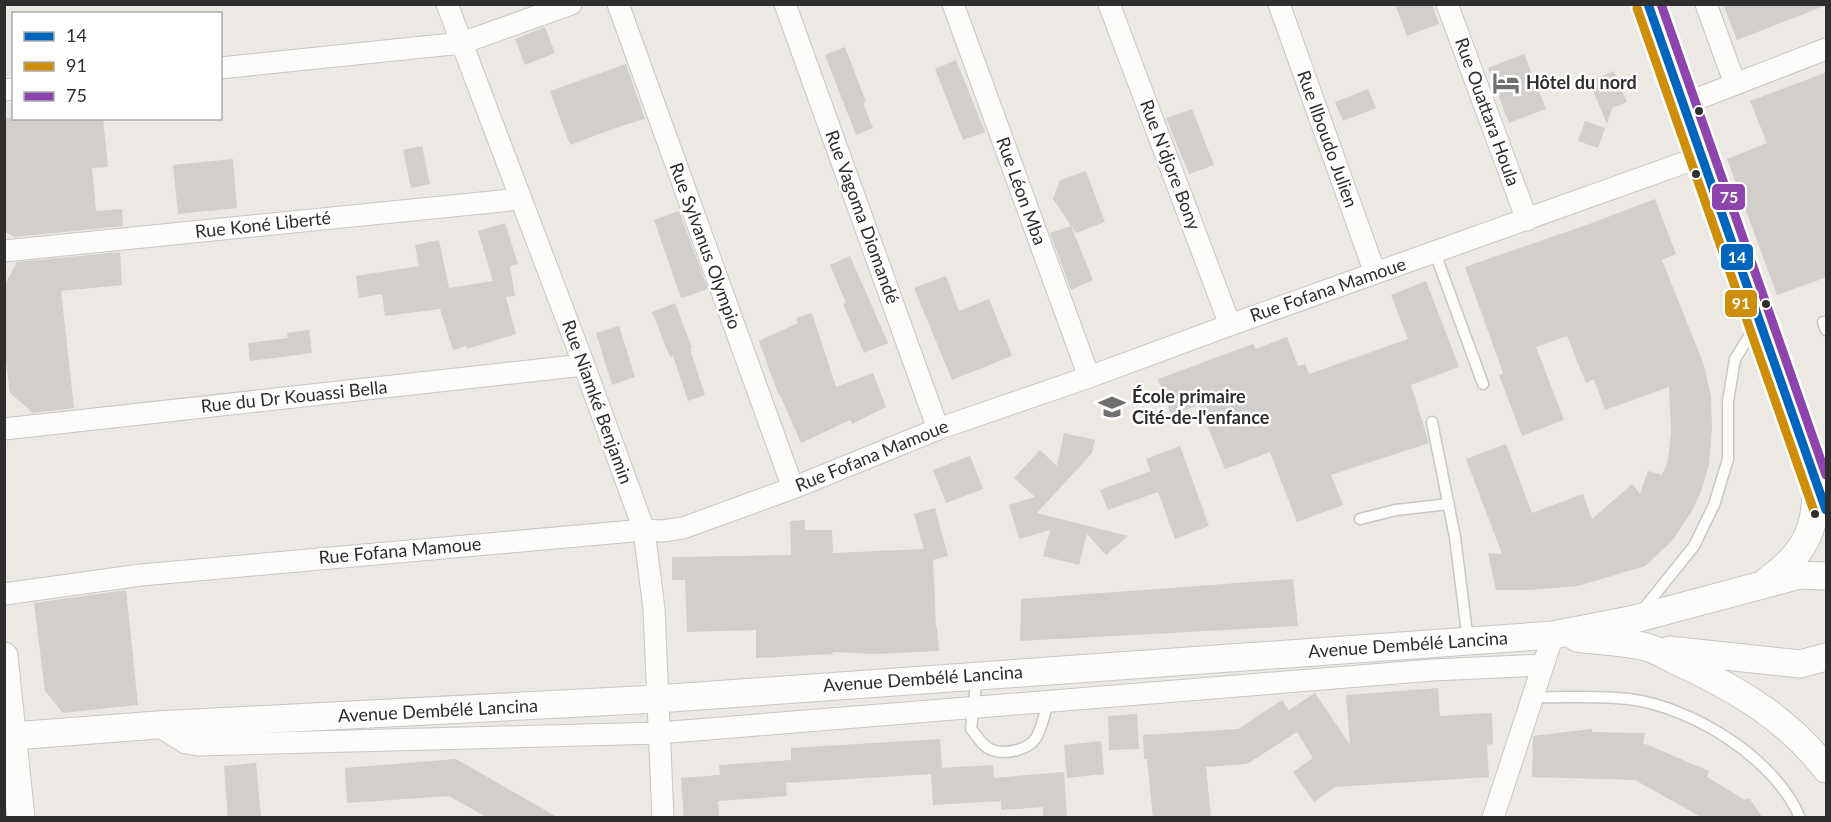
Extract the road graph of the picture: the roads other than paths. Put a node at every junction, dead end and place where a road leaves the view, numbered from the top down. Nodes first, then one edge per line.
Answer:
1 (447, 4) edge
2 (571, 4) edge
3 (618, 4) edge
4 (785, 4) edge
5 (953, 4) edge
6 (1109, 4) edge
7 (1279, 4) edge
8 (1447, 4) edge
9 (1648, 4) edge
10 (1706, 4) edge
11 (462, 43) junction
12 (1827, 49) edge
13 (222, 68) edge
14 (1735, 84) junction
15 (1684, 104) junction
16 (1703, 156) junction
17 (521, 199) junction
18 (1527, 220) junction
19 (4, 250) edge
20 (1435, 253) junction
21 (1375, 273) junction
22 (1760, 319) junction
23 (1230, 325) junction
24 (584, 365) junction
25 (1089, 378) junction
26 (1483, 384) dead end
27 (1432, 422) dead end
28 (4, 429) edge
29 (938, 429) junction
30 (1821, 474) edge
31 (793, 488) junction
32 (1449, 504) junction
33 (1827, 510) edge
34 (1360, 519) dead end
35 (644, 530) junction
36 (1827, 576) edge
37 (1757, 588) junction
38 (4, 594) edge
39 (1635, 620) junction
40 (1553, 635) junction
41 (1468, 641) junction
42 (1647, 648) junction
43 (1827, 657) edge
44 (1543, 664) junction
45 (5, 670) edge
46 (977, 675) junction
47 (1532, 697) junction
48 (657, 699) junction
49 (1048, 700) junction
50 (974, 707) junction
51 (157, 725) junction
52 (659, 733) junction
53 (13, 736) junction
54 (1827, 769) edge
55 (10, 772) edge
56 (21, 818) edge
57 (663, 818) edge
58 (1493, 818) edge
59 (1800, 818) edge

1 - 11 street, Rue Niamké Benjamin
2 - 11 street
3 - 31 street, Rue Sylvanus Olympio
4 - 29 street, Rue Vagoma Diomandé
5 - 25 street, Rue Léon Mba
6 - 23 street, Rue N'djore Bony
7 - 21 street, Rue Ilboudo Julien
8 - 18 street, Rue Ouattara Houla
9 - 15 street
10 - 14 street
11 - 13 street
11 - 17 street, Rue Niamké Benjamin
12 - 14 street
14 - 15 street
15 - 16 street
16 - 18 street, Rue Fofana Mamoue
16 - 22 street
17 - 19 street, Rue Koné Liberté
17 - 24 street, Rue Niamké Benjamin
18 - 20 street, Rue Fofana Mamoue
20 - 21 street, Rue Fofana Mamoue
20 - 26 lane
21 - 23 street, Rue Fofana Mamoue
22 - 30 street
22 - 39 lane
23 - 25 street, Rue Fofana Mamoue
24 - 28 street, Rue du Dr Kouassi Bella
24 - 35 street, Rue Niamké Benjamin
25 - 29 street, Rue Fofana Mamoue
27 - 32 lane
29 - 31 street, Rue Fofana Mamoue
30 - 33 street
30 - 37 street
31 - 35 street, Rue Fofana Mamoue
32 - 34 lane
32 - 41 lane
35 - 38 street, Rue Fofana Mamoue
35 - 48 street, Rue Niamké Benjamin
36 - 37 street, Avenue Dembélé Lancina
37 - 39 street, Avenue Dembélé Lancina
39 - 40 street, Avenue Dembélé Lancina
40 - 41 street, Avenue Dembélé Lancina
40 - 42 street
40 - 44 street
41 - 46 street, Avenue Dembélé Lancina
42 - 43 street
42 - 54 street
44 - 47 street
44 - 49 street
45 - 53 street
46 - 48 street, Avenue Dembélé Lancina
46 - 50 lane
47 - 58 street
47 - 59 lane
48 - 51 street, Avenue Dembélé Lancina
48 - 52 street, Rue Niamké Benjamin
49 - 50 street
49 - 50 lane
50 - 52 street
51 - 52 street
51 - 53 street, Avenue Dembélé Lancina
52 - 57 street, Rue Niamké Benjamin
53 - 55 street
55 - 56 street

